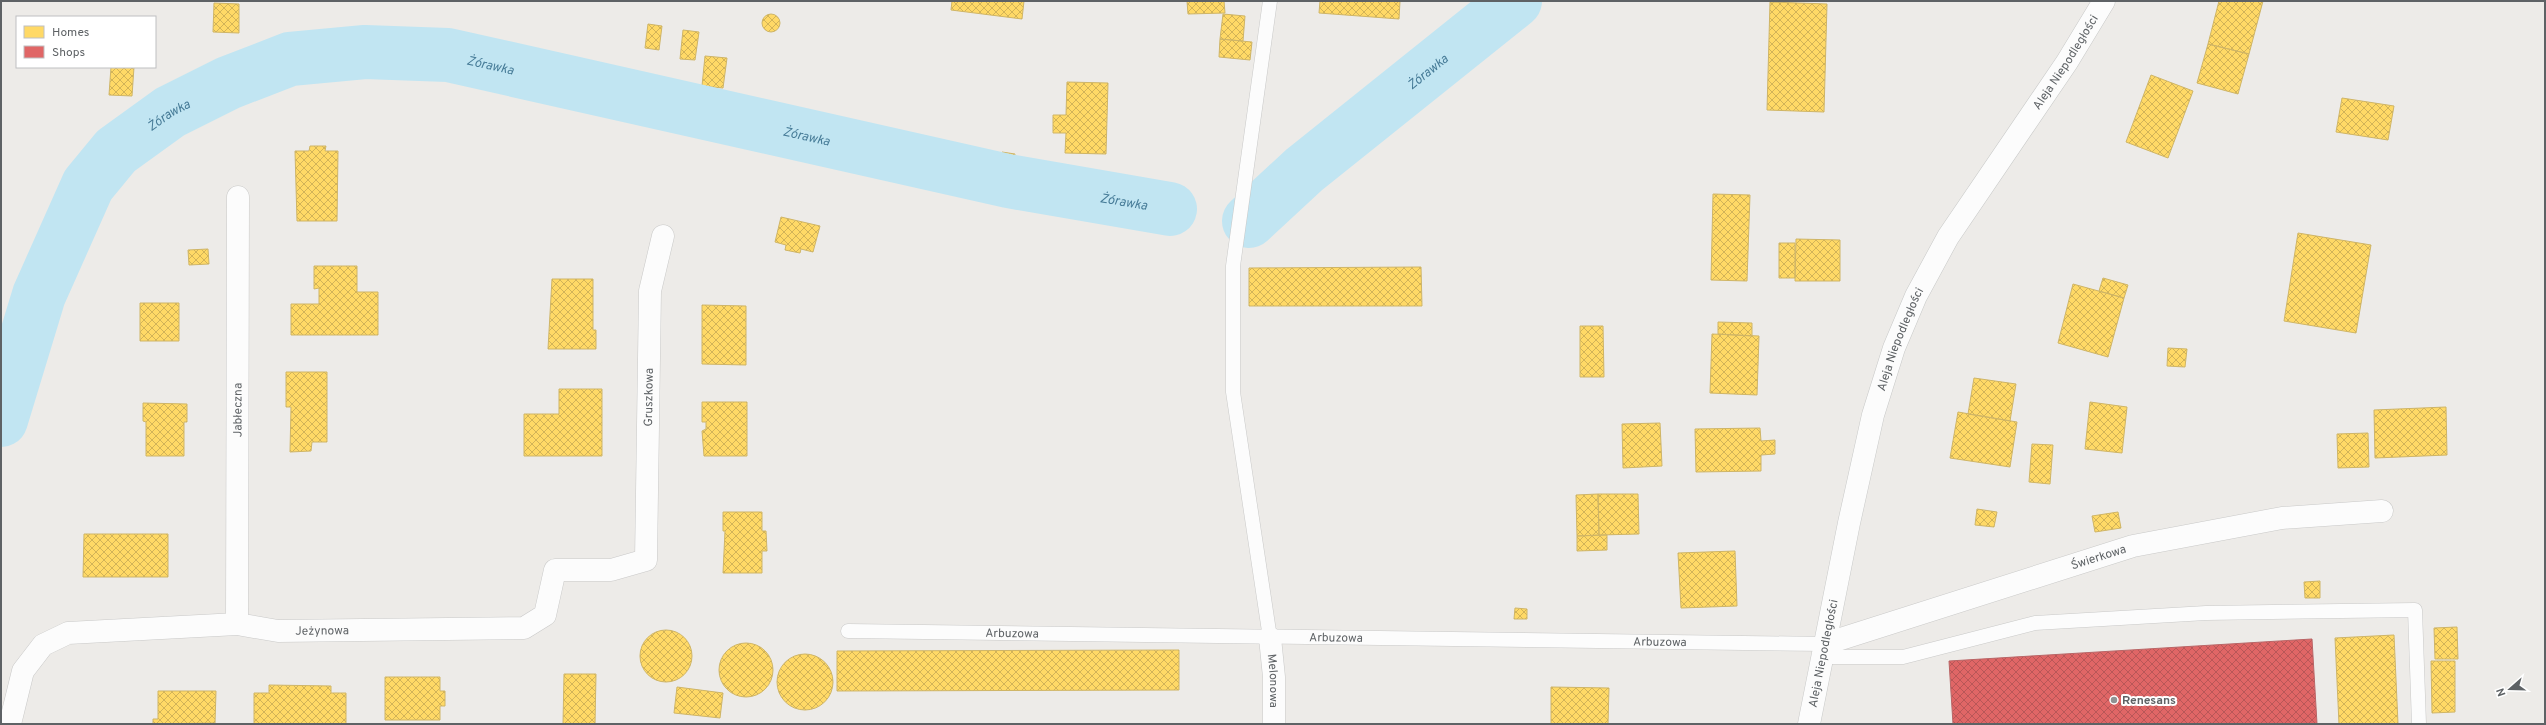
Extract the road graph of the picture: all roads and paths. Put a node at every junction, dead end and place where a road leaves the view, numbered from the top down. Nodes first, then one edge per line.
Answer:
1 (1270, 1) edge
2 (2104, 1) edge
3 (238, 197) dead end
4 (663, 236) dead end
5 (2382, 511) dead end
6 (646, 560) joint
7 (237, 624) junction
8 (848, 631) dead end
9 (1270, 638) junction
10 (1823, 651) junction
11 (11, 721) edge
12 (1274, 724) edge
13 (1809, 724) edge
14 (2419, 724) edge

1 - 9 lane
2 - 10 street, Aleja Niepodległości
3 - 7 street, Jabłeczna
4 - 6 street, Gruszkowa
5 - 10 street, Świerkowa
6 - 7 street, Jeżynowa
7 - 11 street, Jeżynowa
8 - 9 lane, Arbuzowa
9 - 10 lane, Arbuzowa
9 - 12 street, Melonowa
10 - 13 street, Aleja Niepodległości
10 - 14 lane, Arbuzowa

